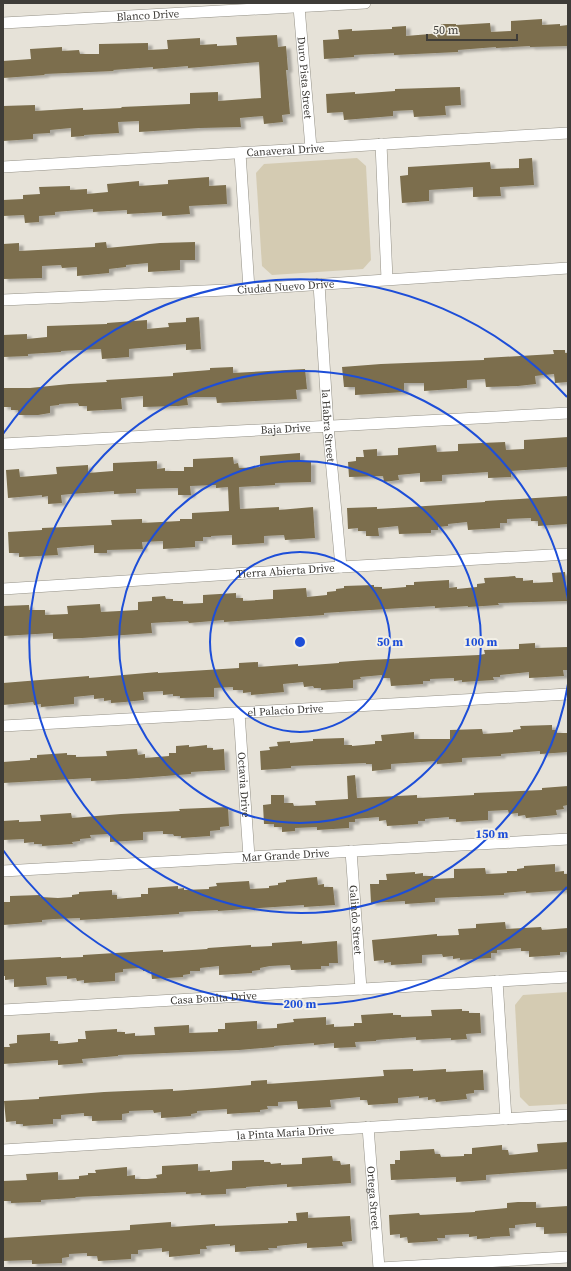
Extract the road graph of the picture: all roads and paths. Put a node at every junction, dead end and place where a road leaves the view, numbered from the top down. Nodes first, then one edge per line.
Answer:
1 (365, 3) edge
2 (299, 7) junction
3 (3, 23) edge
4 (568, 133) edge
5 (380, 144) junction
6 (311, 148) junction
7 (240, 153) junction
8 (3, 167) edge
9 (568, 268) edge
10 (387, 280) junction
11 (319, 284) junction
12 (249, 289) junction
13 (3, 300) edge
14 (568, 413) edge
15 (328, 426) junction
16 (3, 444) edge
17 (568, 554) edge
18 (341, 567) junction
19 (3, 589) edge
20 (568, 694) edge
21 (239, 713) junction
22 (3, 726) edge
23 (568, 839) edge
24 (351, 851) junction
25 (249, 857) junction
26 (3, 871) edge
27 (568, 977) edge
28 (497, 981) junction
29 (361, 989) junction
30 (3, 1010) edge
31 (568, 1115) edge
32 (506, 1119) junction
33 (368, 1127) junction
34 (3, 1150) edge
35 (568, 1257) edge
36 (379, 1268) edge

1 - 2 street, Blanco Drive
2 - 3 street, Blanco Drive
2 - 6 street, Duro Pista Street
4 - 5 street, Canaveral Drive
5 - 6 street, Canaveral Drive
5 - 10 street
6 - 7 street, Canaveral Drive
7 - 8 street, Canaveral Drive
7 - 12 street
9 - 10 street, Ciudad Nuevo Drive
10 - 11 street, Ciudad Nuevo Drive
11 - 12 street, Ciudad Nuevo Drive
11 - 15 street, la Habra Street
12 - 13 street, Ciudad Nuevo Drive
14 - 15 street, Baja Drive
15 - 16 street, Baja Drive
15 - 18 street, la Habra Street
17 - 18 street, Tierra Abierta Drive
18 - 19 street, Tierra Abierta Drive
20 - 21 street, el Palacio Drive
21 - 22 street, el Palacio Drive
21 - 25 street, Octavia Drive
23 - 24 street, Mar Grande Drive
24 - 25 street, Mar Grande Drive
24 - 29 street, Galindo Street
25 - 26 street, Mar Grande Drive
27 - 28 street, Casa Bonita Drive
28 - 29 street, Casa Bonita Drive
28 - 32 street
29 - 30 street, Casa Bonita Drive
31 - 32 street, la Pinta Maria Drive
32 - 33 street, la Pinta Maria Drive
33 - 34 street, la Pinta Maria Drive
33 - 36 street, Ortega Street
35 - 36 street

